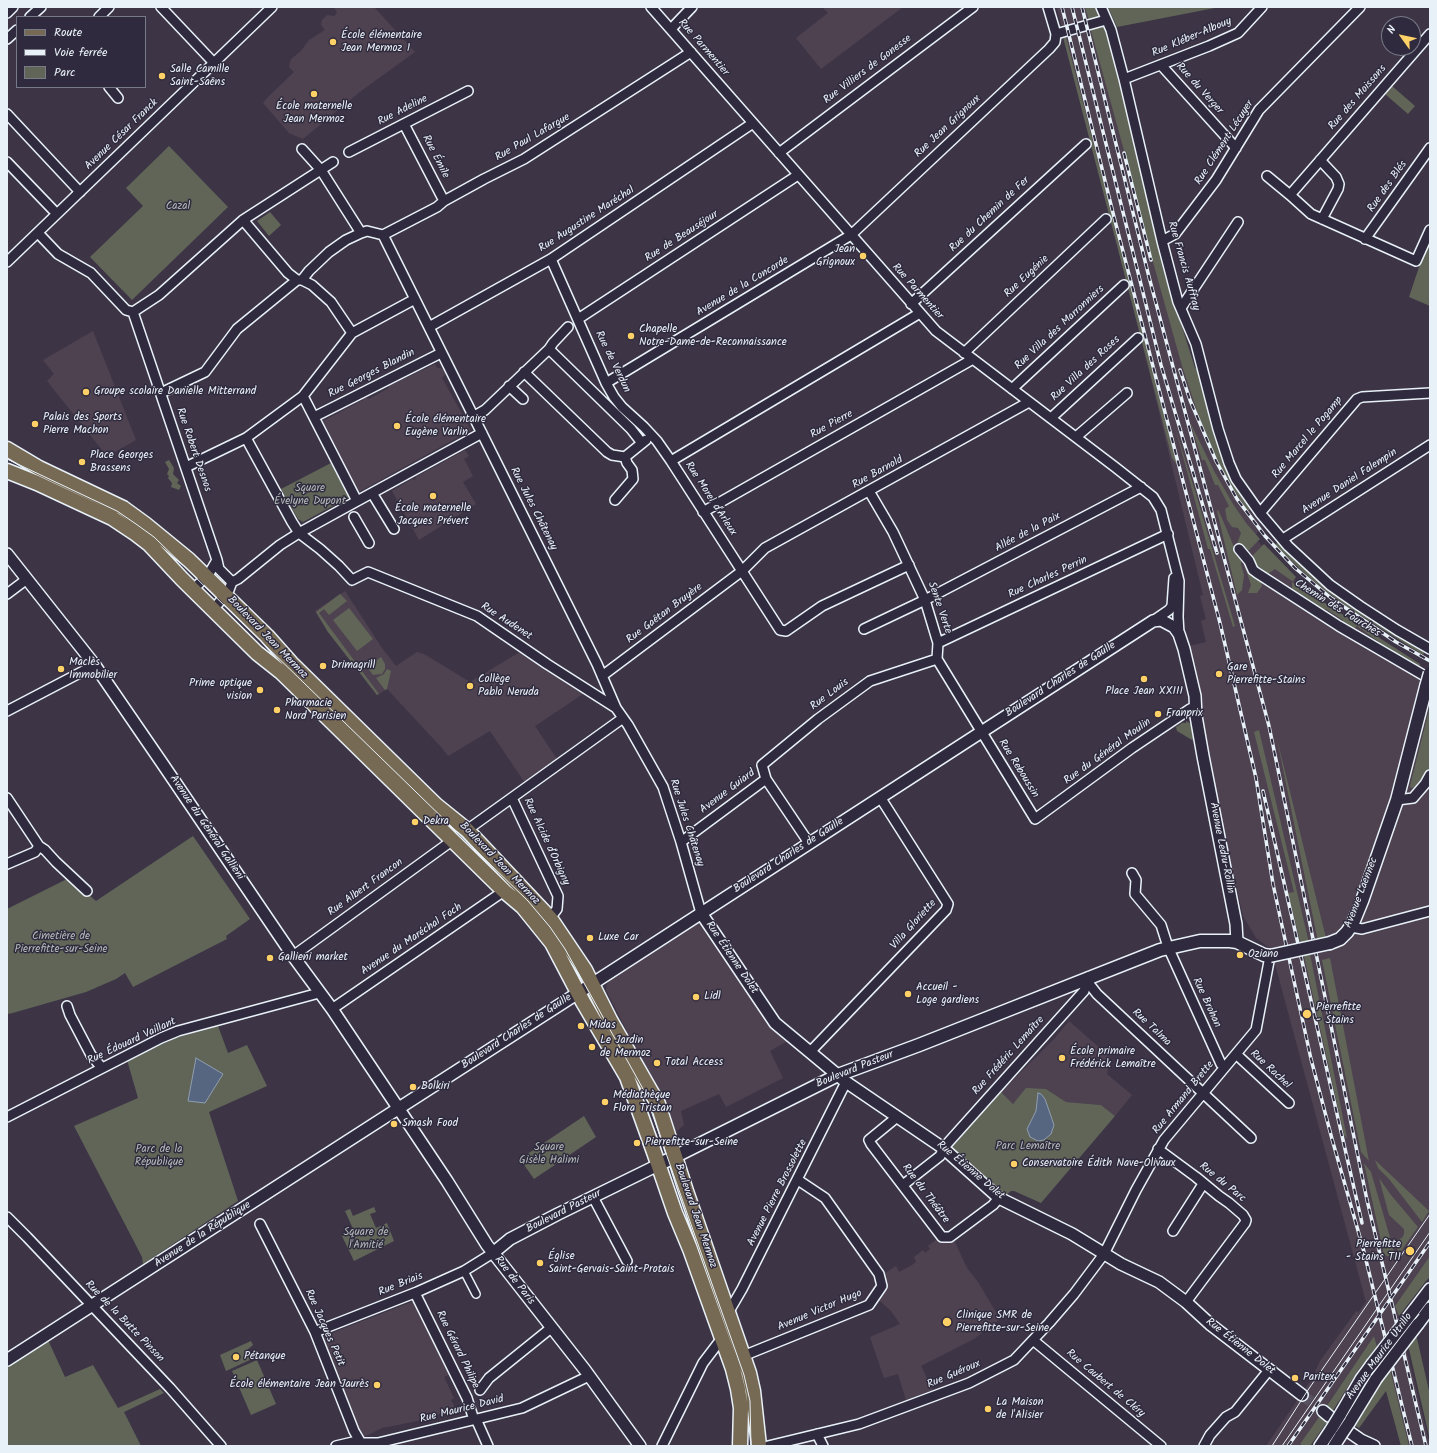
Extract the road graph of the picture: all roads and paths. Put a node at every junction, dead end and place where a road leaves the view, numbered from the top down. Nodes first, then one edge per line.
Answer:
1 (13, 7) edge
2 (41, 7) edge
3 (109, 7) edge
4 (161, 7) edge
5 (272, 7) edge
6 (651, 7) edge
7 (692, 7) edge
8 (973, 7) edge
9 (1048, 7) edge
10 (1101, 7) edge
11 (1262, 7) edge
12 (1360, 7) edge
13 (7, 13) edge
14 (31, 16) edge
15 (100, 16) edge
16 (1106, 20) junction
17 (670, 29) junction
18 (16, 31) edge
19 (1056, 34) junction
20 (1430, 34) edge
21 (7, 39) edge
22 (690, 52) junction
23 (214, 63) junction
24 (1160, 65) junction
25 (1124, 79) junction
26 (109, 88) edge
27 (468, 91) dead end
28 (118, 98) dead end
29 (7, 114) edge
30 (754, 123) junction
31 (404, 124) junction
32 (1086, 144) dead end
33 (1236, 148) junction
34 (1430, 148) edge
35 (302, 149) dead end
36 (350, 152) dead end
37 (779, 153) junction
38 (1320, 160) junction
39 (7, 162) edge
40 (333, 162) dead end
41 (321, 170) junction
42 (798, 175) junction
43 (1267, 176) dead end
44 (80, 192) junction
45 (1290, 195) junction
46 (444, 201) junction
47 (57, 214) junction
48 (1106, 218) dead end
49 (1322, 219) junction
50 (243, 220) junction
51 (1238, 222) dead end
52 (1430, 230) edge
53 (38, 233) junction
54 (361, 233) junction
55 (383, 235) junction
56 (851, 235) junction
57 (1365, 239) junction
58 (1162, 241) junction
59 (551, 259) junction
60 (7, 262) edge
61 (299, 280) junction
62 (1124, 285) dead end
63 (415, 299) junction
64 (912, 304) junction
65 (1181, 308) junction
66 (130, 311) junction
67 (920, 313) junction
68 (578, 319) junction
69 (429, 327) junction
70 (568, 327) dead end
71 (352, 333) junction
72 (1138, 338) dead end
73 (549, 349) junction
74 (442, 353) junction
75 (964, 353) junction
76 (973, 360) junction
77 (524, 372) junction
78 (606, 384) junction
79 (510, 386) junction
80 (1012, 389) junction
81 (1127, 393) dead end
82 (1430, 393) edge
83 (161, 394) junction
84 (303, 396) junction
85 (523, 399) dead end
86 (1029, 402) junction
87 (314, 417) junction
88 (473, 417) junction
89 (1051, 418) junction
90 (482, 433) junction
91 (652, 436) junction
92 (1076, 437) junction
93 (246, 438) junction
94 (642, 443) junction
95 (1430, 445) edge
96 (7, 450) edge
97 (625, 457) junction
98 (671, 461) junction
99 (186, 467) junction
100 (7, 471) edge
101 (1141, 487) junction
102 (869, 491) junction
103 (372, 493) junction
104 (615, 500) dead end
105 (357, 501) junction
106 (351, 512) junction
107 (703, 512) junction
108 (1260, 513) junction
109 (394, 529) dead end
110 (299, 533) junction
111 (1168, 534) junction
112 (1283, 539) junction
113 (369, 543) dead end
114 (1240, 552) dead end
115 (7, 554) edge
116 (217, 560) junction
117 (909, 564) junction
118 (1176, 567) junction
119 (742, 571) junction
120 (206, 577) junction
121 (26, 579) junction
122 (232, 582) junction
123 (193, 590) junction
124 (7, 594) edge
125 (225, 595) junction
126 (925, 600) junction
127 (213, 610) junction
128 (1153, 621) junction
129 (864, 629) dead end
130 (1179, 634) junction
131 (938, 642) junction
132 (1430, 649) edge
133 (937, 658) junction
134 (95, 665) junction
135 (1430, 673) edge
136 (602, 676) junction
137 (1428, 683) edge
138 (1195, 707) junction
139 (616, 708) junction
140 (7, 710) edge
141 (623, 718) junction
142 (981, 732) junction
143 (1430, 775) edge
144 (766, 779) junction
145 (880, 797) junction
146 (7, 798) edge
147 (512, 798) junction
148 (1397, 800) junction
149 (1035, 819) joint
150 (467, 830) junction
151 (453, 840) junction
152 (681, 842) junction
153 (809, 843) junction
154 (39, 846) junction
155 (7, 864) edge
156 (1132, 873) dead end
157 (87, 890) dead end
158 (504, 891) junction
159 (1430, 911) edge
160 (701, 913) junction
161 (550, 918) junction
162 (1351, 927) junction
163 (1237, 942) junction
164 (1168, 947) junction
165 (293, 956) junction
166 (1270, 956) junction
167 (1088, 977) junction
168 (593, 983) junction
169 (319, 993) junction
170 (578, 993) junction
171 (67, 1006) dead end
172 (332, 1009) junction
173 (810, 1052) junction
174 (1236, 1054) junction
175 (1225, 1067) junction
176 (102, 1068) junction
177 (842, 1078) junction
178 (1202, 1093) junction
179 (1289, 1104) dead end
180 (398, 1109) junction
181 (8, 1113) edge
182 (897, 1117) junction
183 (1251, 1138) dead end
184 (944, 1148) junction
185 (1158, 1149) junction
186 (675, 1156) junction
187 (658, 1165) junction
188 (798, 1180) junction
189 (1203, 1184) junction
190 (903, 1185) junction
191 (593, 1197) junction
192 (999, 1198) junction
193 (7, 1217) edge
194 (260, 1224) dead end
195 (1174, 1231) dead end
196 (494, 1253) junction
197 (1104, 1254) junction
198 (628, 1261) dead end
199 (464, 1271) junction
200 (1430, 1289) edge
201 (415, 1293) junction
202 (476, 1294) dead end
203 (1186, 1302) junction
204 (92, 1306) junction
205 (1430, 1308) edge
206 (728, 1312) junction
207 (551, 1328) junction
208 (315, 1332) junction
209 (722, 1338) junction
210 (1033, 1340) junction
211 (743, 1356) junction
212 (7, 1360) edge
213 (1269, 1370) junction
214 (589, 1376) junction
215 (1302, 1395) tunnel mouth
216 (467, 1398) junction
217 (475, 1419) junction
218 (1346, 1430) junction
219 (817, 1434) junction
220 (361, 1443) junction
221 (375, 1444) edge
222 (221, 1446) edge
223 (336, 1446) edge
224 (488, 1446) edge
225 (640, 1446) edge
226 (662, 1446) edge
227 (740, 1446) edge
228 (751, 1446) edge
229 (759, 1446) edge
230 (768, 1446) edge
231 (823, 1446) edge
232 (1161, 1446) edge
233 (1204, 1446) edge
234 (1320, 1446) edge
235 (1334, 1446) edge
236 (1374, 1446) edge

1 - 13 street
2 - 14 street
3 - 15 street
4 - 23 street
5 - 23 street, Avenue César Franck
6 - 17 street, Rue Parmentier
7 - 17 street
8 - 37 street, Rue Villiers de Gonesse
9 - 19 street
10 - 16 street, Rue Francis Auffray
11 - 24 street, Rue Kléber-Albouy
12 - 33 street, Rue Clément Lécuyer
16 - 19 street
16 - 25 street, Rue Francis Auffray
17 - 22 street, Rue Parmentier
18 - 21 street
19 - 56 street, Rue Jean Grignoux
20 - 38 street, Rue des Moissons
22 - 30 street, Rue Parmentier
22 - 46 street, Rue Paul Lafargue
23 - 44 street, Avenue César Franck
24 - 25 street, Rue Kléber-Albouy
24 - 33 street, Rue du Verger
25 - 58 street, Rue Francis Auffray
26 - 28 street
27 - 31 street, Rue Adeline
29 - 44 street
30 - 37 street, Rue Parmentier
30 - 59 street, Rue Augustine Maréchal
31 - 36 street, Rue Adeline
31 - 46 street, Rue Émile
32 - 64 street, Rue du Chemin de Fer
33 - 58 street, Rue Clément Lécuyer
34 - 57 street, Rue des Blés
35 - 41 street
37 - 42 street, Rue Parmentier
38 - 45 street, Rue des Moissons
38 - 49 street
39 - 47 street
40 - 41 street
41 - 50 street
41 - 54 street
42 - 56 street, Rue Parmentier
42 - 68 street, Rue de Beauséjour
43 - 45 street
44 - 47 street, Avenue César Franck
45 - 49 street
46 - 55 street, Rue Paul Lafargue
47 - 53 street, Avenue César Franck
48 - 75 street, Rue Eugénie
49 - 57 street
50 - 61 street
50 - 66 street
51 - 65 street
52 - 57 street
53 - 60 street, Avenue César Franck
53 - 66 street
54 - 55 street
54 - 61 street
55 - 63 street, Rue Jules Châtenay
56 - 64 street, Rue Parmentier
56 - 78 street, Avenue de la Concorde
58 - 65 street, Rue Francis Auffray
59 - 68 street, Rue de Verdun
59 - 69 street, Rue Augustine Maréchal
61 - 71 street
61 - 83 street
62 - 80 street, Rue Villa des Marronniers
63 - 69 street, Rue Jules Châtenay
63 - 71 street
64 - 67 street, Rue Parmentier
65 - 108 street, Rue Francis Auffray
66 - 83 street, Rue Robert Desnos
67 - 75 street, Rue Parmentier
67 - 98 street, Rue Morel d'Arleux
68 - 78 street, Rue de Verdun
69 - 74 street, Rue Jules Châtenay
70 - 73 street
71 - 84 street
72 - 89 street, Rue Villa des Roses
73 - 77 street
73 - 94 street
74 - 87 street, Rue Georges Blandin
74 - 88 street, Rue Jules Châtenay
75 - 76 street, Rue Parmentier
76 - 80 street, Rue Parmentier
76 - 107 street, Rue Pierre
77 - 79 street
77 - 97 street
78 - 91 street, Rue de Verdun
79 - 85 street
79 - 88 street
80 - 86 street, Rue Parmentier
81 - 92 street
82 - 108 street, Rue Marcel le Pogamp
83 - 99 street, Rue Robert Desnos
84 - 87 street
84 - 93 street
86 - 89 street, Rue Parmentier
86 - 102 street, Rue Barnold
87 - 105 street
88 - 90 street, Rue Jules Châtenay
89 - 92 street, Rue Parmentier
90 - 103 street
90 - 136 street, Rue Jules Châtenay
91 - 94 street
91 - 98 street, Rue de Verdun
92 - 101 street, Rue Parmentier
93 - 99 street
93 - 110 street
94 - 97 street
95 - 112 street, Avenue Daniel Falempin
96 - 120 main road, Boulevard Jean Mermoz
97 - 104 street
98 - 107 street, Rue Morel d'Arleux
99 - 116 street, Rue Robert Desnos
100 - 123 main road, Boulevard Jean Mermoz
101 - 111 street, Rue Parmentier
101 - 126 street, Allée de la Paix
102 - 117 street, Sente Verte
102 - 119 street, Rue Barnold
103 - 105 street
103 - 109 street
105 - 106 street
106 - 110 street
106 - 113 street
107 - 119 street, Rue Morel d'Arleux
108 - 112 street, Rue Francis Auffray
110 - 122 street
110 - 139 street, Rue Audenet
111 - 118 street, Rue Parmentier
111 - 131 street, Rue Charles Perrin
112 - 132 street, Rue Francis Auffray
114 - 137 street, Chemin des Fourches
115 - 121 street, Avenue du Général Gallieni
116 - 120 street
116 - 122 street, Rue Robert Desnos
117 - 119 street, Rue Morel d'Arleux
117 - 126 street, Sente Verte
118 - 128 street, Rue Parmentier
118 - 130 street, Rue Parmentier
119 - 136 street, Rue Gaëtan Bruyère
120 - 123 street
120 - 125 main road, Boulevard Jean Mermoz
121 - 124 street
121 - 134 street, Avenue du Général Gallieni
122 - 125 street
123 - 127 main road, Boulevard Jean Mermoz
125 - 127 street
125 - 150 main road, Boulevard Jean Mermoz
126 - 129 street, Allée de la Paix
126 - 131 street, Sente Verte
127 - 151 main road, Boulevard Jean Mermoz
128 - 130 street
128 - 142 street, Boulevard Charles de Gaulle
130 - 138 street, Avenue Ledru-Rollin
131 - 133 street, Sente Verte
133 - 142 street
133 - 144 street, Rue Louis
134 - 140 street
134 - 165 street, Avenue du Général Gallieni
135 - 137 main road, Avenue Laennec, bridge
136 - 139 street, Rue Jules Châtenay
137 - 148 main road, Avenue Laennec
138 - 149 street, Rue du Général Moulin
138 - 163 street, Avenue Ledru-Rollin
139 - 141 street, Rue Jules Châtenay
141 - 147 street
141 - 152 street, Rue Jules Châtenay
142 - 145 street, Boulevard Charles de Gaulle
142 - 149 street, Rue Reboussin
143 - 148 street
144 - 152 street, Avenue Guiard
144 - 153 street, Avenue Guiard
145 - 153 street, Boulevard Charles de Gaulle
145 - 173 street, Villa Gloriette
146 - 154 street
147 - 150 street
147 - 161 street, Rue Alcide d'Orbigny
148 - 162 main road, Avenue Laennec
150 - 161 main road, Boulevard Jean Mermoz
151 - 158 main road, Boulevard Jean Mermoz
151 - 165 street, Rue Albert Francon
152 - 160 street, Rue Jules Châtenay
153 - 160 street, Boulevard Charles de Gaulle
154 - 155 street
154 - 157 street
156 - 164 street, Rue Brohan
158 - 170 main road, Boulevard Jean Mermoz
158 - 172 street, Avenue du Maréchal Foch
159 - 162 street
160 - 168 street, Boulevard Charles de Gaulle
160 - 173 street, Rue Étienne Dolet
161 - 168 main road, Boulevard Jean Mermoz
162 - 166 main road, Avenue Laennec, bridge
163 - 164 main road, Boulevard Pasteur
163 - 166 main road
164 - 167 main road, Boulevard Pasteur
164 - 175 street, Rue Brohan
165 - 169 street, Avenue du Général Gallieni
166 - 174 street, Rue Armand Brette
167 - 177 main road, Boulevard Pasteur
167 - 178 street, Rue Talma
167 - 184 street, Rue Frédéric Lemaître
168 - 170 street, Boulevard Charles de Gaulle
168 - 186 main road, Boulevard Jean Mermoz
169 - 172 street, Avenue du Général Gallieni
169 - 176 street, Rue Édouard Vaillant
170 - 180 street, Boulevard Charles de Gaulle
170 - 187 main road, Boulevard Jean Mermoz
171 - 176 street
172 - 180 street, Avenue du Général Gallieni
173 - 177 street, Rue Étienne Dolet
174 - 175 street, Rue Armand Brette
174 - 179 street, Rue Rachel
175 - 178 street, Rue Armand Brette
176 - 181 street, Rue Édouard Vaillant
177 - 182 street, Rue Étienne Dolet
177 - 186 main road, Boulevard Pasteur
177 - 188 street, Avenue Pierre Brossolette
178 - 183 street, Rue Talma
178 - 185 street, Rue Armand Brette
180 - 196 street, Rue de Paris
180 - 204 street, Avenue de la République
182 - 184 street, Rue Étienne Dolet
182 - 190 street, Rue du Théâtre
184 - 190 street, Rue Frédéric Lemaître
184 - 192 street, Rue Étienne Dolet
185 - 189 street, Rue du Parc
185 - 197 street, Rue Armand Brette
186 - 187 main road, Boulevard Pasteur
186 - 206 main road, Boulevard Jean Mermoz
187 - 191 street, Boulevard Pasteur
187 - 209 main road, Boulevard Jean Mermoz
188 - 206 street, Avenue Pierre Brossolette
188 - 211 street, Avenue Victor Hugo
189 - 195 street
189 - 203 street, Rue du Parc
190 - 192 street, Rue du Théâtre
191 - 196 street, Boulevard Pasteur
191 - 198 street
192 - 197 street, Rue Étienne Dolet
193 - 204 street, Rue de la Butte Pinson
194 - 208 street, Rue Jacques Petit
196 - 199 street, Rue Briais
196 - 207 street, Rue de Paris
197 - 203 street, Rue Étienne Dolet
197 - 210 street, Rue Guéroux
199 - 201 street, Rue Briais
199 - 202 street
200 - 234 street, Avenue Maurice Utrillo, bridge
201 - 208 street, Rue Briais
201 - 216 street, Rue Gérard Philipe
203 - 213 street, Rue Étienne Dolet
204 - 212 street, Avenue de la République
204 - 222 street, Rue de la Butte Pinson
205 - 218 street, Avenue Maurice Utrillo, bridge
206 - 211 main road, Boulevard Jean Mermoz
207 - 214 street, Rue de Paris
207 - 216 street
208 - 220 street, Rue Jacques Petit
209 - 226 street
209 - 227 main road, Boulevard Jean Mermoz
210 - 219 street, Rue Guéroux
210 - 232 street, Rue Caubert de Cléry
211 - 229 main road, Boulevard Jean Mermoz
213 - 215 street, Rue Étienne Dolet
213 - 233 street
214 - 217 street, Rue Maurice David
214 - 225 street, Rue de Paris
216 - 217 street, Rue Gérard Philipe
217 - 221 street, Rue Maurice David
217 - 224 street, Rue Gérard Philipe
218 - 235 street, Avenue Maurice Utrillo
218 - 236 street
219 - 230 street, Rue Guéroux
219 - 231 street
220 - 221 street, Rue Maurice David
220 - 223 street, Rue Maurice David
228 - 229 street

